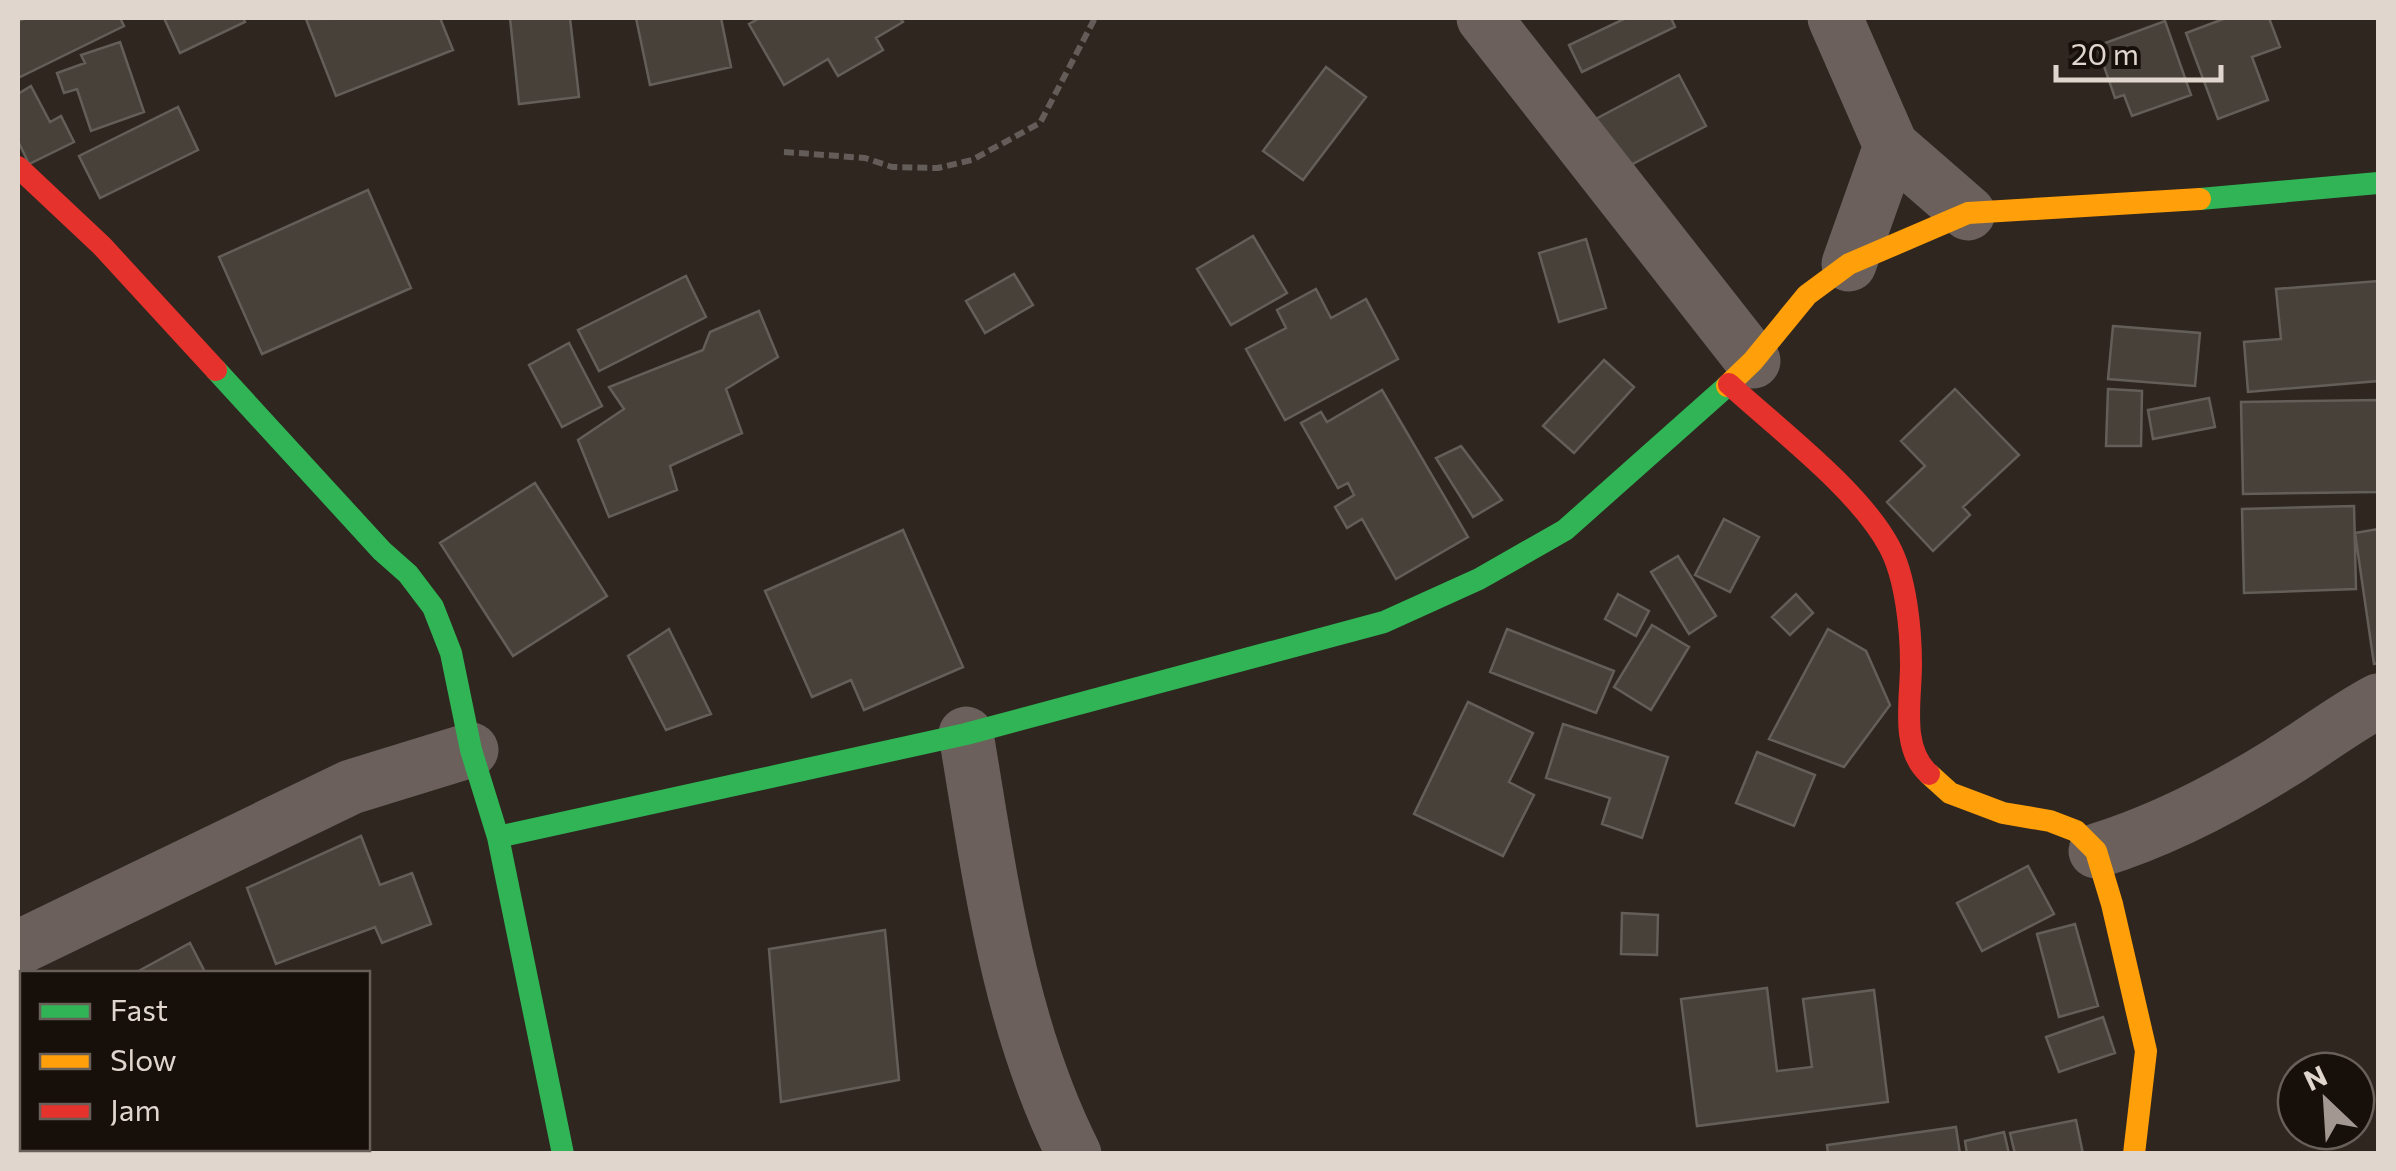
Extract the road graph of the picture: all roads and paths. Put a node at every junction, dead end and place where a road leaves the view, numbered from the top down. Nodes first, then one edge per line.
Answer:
1 (1095, 18) edge
2 (1484, 18) edge
3 (1835, 18) edge
4 (1891, 146) junction
5 (784, 152) dead end
6 (18, 167) edge
7 (2378, 183) edge
8 (1968, 212) junction
9 (1849, 264) junction
10 (1741, 373) junction
11 (2378, 701) edge
12 (966, 734) junction
13 (471, 750) junction
14 (498, 837) junction
15 (2096, 851) junction
16 (18, 948) edge
17 (563, 1154) edge
18 (1074, 1154) edge
19 (2134, 1154) edge

1 - 5 path
2 - 10 street
3 - 4 street
4 - 8 street
4 - 9 street
6 - 13 street
7 - 8 street
8 - 9 street
9 - 10 street
10 - 12 street
10 - 15 street
11 - 15 street
12 - 14 street
12 - 18 street
13 - 14 street
13 - 16 street
14 - 17 street
15 - 19 street

